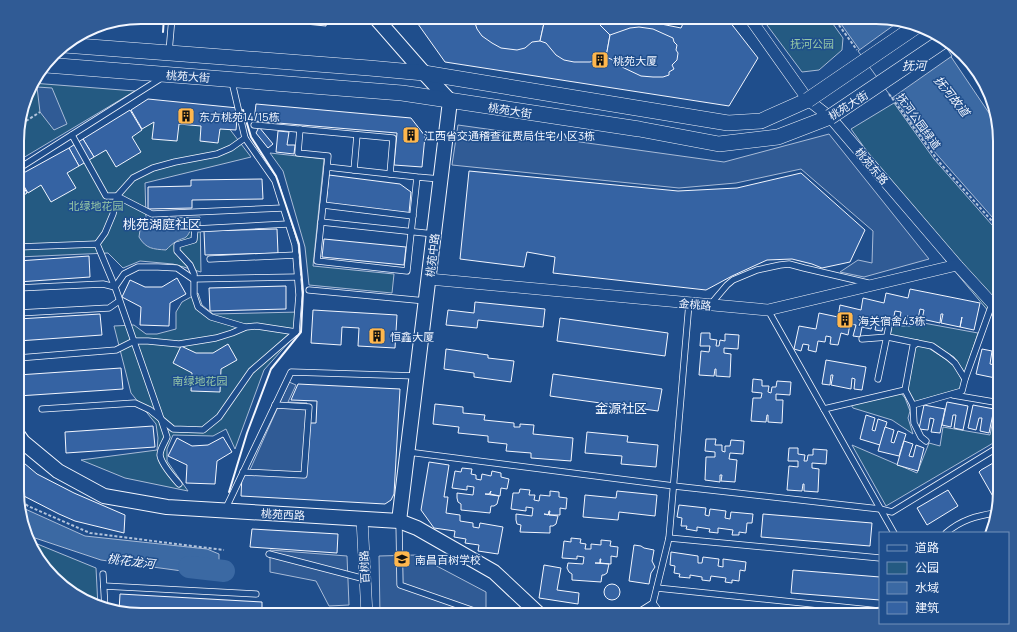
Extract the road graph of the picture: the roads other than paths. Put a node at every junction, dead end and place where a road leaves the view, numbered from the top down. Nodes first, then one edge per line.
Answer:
1 (171, 24) edge
2 (381, 24) edge
3 (753, 24) edge
4 (913, 30) edge
5 (940, 43) edge
6 (75, 45) edge
7 (169, 53) junction
8 (52, 65) edge
9 (424, 73) junction
10 (168, 74) junction
11 (232, 79) junction
12 (808, 100) junction
13 (450, 101) junction
14 (830, 117) junction
15 (254, 125) dead end
16 (300, 129) junction
17 (72, 135) junction
18 (357, 135) junction
19 (245, 138) junction
20 (24, 165) edge
21 (327, 167) junction
22 (354, 170) junction
23 (390, 174) junction
24 (417, 177) junction
25 (441, 179) junction
26 (118, 196) junction
27 (323, 205) junction
28 (283, 208) junction
29 (413, 216) junction
30 (321, 222) junction
31 (288, 224) junction
32 (411, 232) junction
33 (434, 234) junction
34 (97, 244) junction
35 (24, 247) edge
36 (296, 255) junction
37 (210, 259) dead end
38 (957, 265) junction
39 (298, 277) junction
40 (193, 279) junction
41 (429, 279) junction
42 (874, 285) junction
43 (115, 287) junction
44 (24, 288) edge
45 (309, 290) dead end
46 (119, 301) junction
47 (426, 301) junction
48 (689, 303) junction
49 (710, 305) junction
50 (993, 305) edge
51 (768, 310) junction
52 (24, 313) edge
53 (993, 315) edge
54 (889, 326) dead end
55 (246, 327) junction
56 (296, 332) junction
57 (886, 338) junction
58 (862, 339) dead end
59 (134, 341) junction
60 (917, 343) junction
61 (24, 358) edge
62 (417, 376) junction
63 (878, 379) dead end
64 (965, 379) junction
65 (905, 390) junction
66 (950, 395) junction
67 (993, 403) edge
68 (275, 405) junction
69 (913, 405) junction
70 (42, 409) dead end
71 (824, 409) junction
72 (161, 419) junction
73 (926, 440) dead end
74 (24, 443) edge
75 (993, 450) edge
76 (408, 452) junction
77 (243, 472) junction
78 (178, 484) dead end
79 (674, 486) junction
80 (880, 509) junction
81 (224, 511) junction
82 (991, 514) edge
83 (362, 519) junction
84 (399, 521) junction
85 (893, 532) edge
86 (948, 532) edge
87 (669, 538) junction
88 (269, 554) dead end
89 (879, 558) edge
90 (103, 574) dead end
91 (365, 579) junction
92 (104, 586) junction
93 (657, 588) junction
94 (256, 594) dead end
95 (105, 602) edge
96 (653, 603) junction
97 (366, 608) edge
98 (466, 608) edge
99 (533, 608) edge
100 (645, 608) edge
101 (657, 608) edge
102 (843, 608) edge

1 - 7 lane
2 - 9 street
3 - 12 street, 桃苑东路
4 - 12 main road, 桃苑大街, bridge
5 - 14 main road, 桃苑大街, bridge
6 - 7 main road, 桃苑大街
7 - 9 main road, 桃苑大街
8 - 10 main road, 桃苑大街
9 - 12 main road, 桃苑大街
9 - 13 street
10 - 11 main road, 桃苑大街
10 - 17 lane
11 - 13 main road, 桃苑大街
11 - 19 lane
12 - 14 street, 桃苑东路
13 - 14 main road, 桃苑大街
13 - 25 street, 桃苑中路
14 - 38 street, 桃苑东路
15 - 16 lane
16 - 18 lane
16 - 21 lane
17 - 20 lane
17 - 26 lane
18 - 22 lane
18 - 23 lane
19 - 26 lane
19 - 28 lane
21 - 22 lane
21 - 27 lane
22 - 23 lane
23 - 24 lane
24 - 25 lane
24 - 29 lane
25 - 33 street, 桃苑中路
26 - 28 lane
26 - 34 lane
27 - 29 lane
27 - 30 lane
28 - 31 lane
29 - 32 lane
30 - 32 lane
30 - 32 lane
31 - 36 lane
31 - 40 lane
32 - 33 lane
33 - 41 street, 桃苑中路
34 - 35 lane
34 - 43 lane
36 - 37 lane
36 - 39 lane
38 - 42 street, 金桃路
38 - 50 street, 桃苑东路
39 - 40 lane
39 - 56 lane
40 - 43 lane
40 - 55 lane
41 - 47 street, 桃苑中路
41 - 48 street, 金桃路
42 - 49 lane
42 - 51 street, 金桃路
43 - 44 lane
43 - 46 lane
45 - 47 lane
46 - 52 lane
46 - 59 lane
47 - 62 street, 桃苑中路
48 - 49 street, 金桃路
48 - 79 lane
49 - 51 street, 金桃路
51 - 71 lane
53 - 64 lane
54 - 57 lane
55 - 56 lane
55 - 59 lane
56 - 72 lane
57 - 58 lane
57 - 60 lane
57 - 63 lane
59 - 61 lane
59 - 72 lane
60 - 64 lane
60 - 65 lane
62 - 68 lane
62 - 76 street, 桃苑中路
64 - 66 lane
65 - 69 lane
65 - 71 lane
66 - 67 lane
66 - 69 lane
68 - 77 lane
68 - 77 lane
69 - 73 lane
70 - 72 lane
71 - 80 lane
72 - 78 lane
74 - 81 street, 桃苑西路
75 - 80 lane
76 - 79 lane
76 - 84 street, 桃苑中路
77 - 81 lane
79 - 80 lane
79 - 87 lane
80 - 85 lane
81 - 83 street, 桃苑西路
82 - 86 lane
83 - 84 street, 桃苑西路
83 - 91 street, 百树路
84 - 98 lane
84 - 99 street, 桃苑西路
87 - 89 lane
87 - 93 lane
88 - 91 lane
90 - 92 lane
91 - 97 street, 百树路
92 - 94 lane
92 - 95 lane
93 - 96 lane
93 - 102 lane
96 - 100 lane
96 - 101 lane

